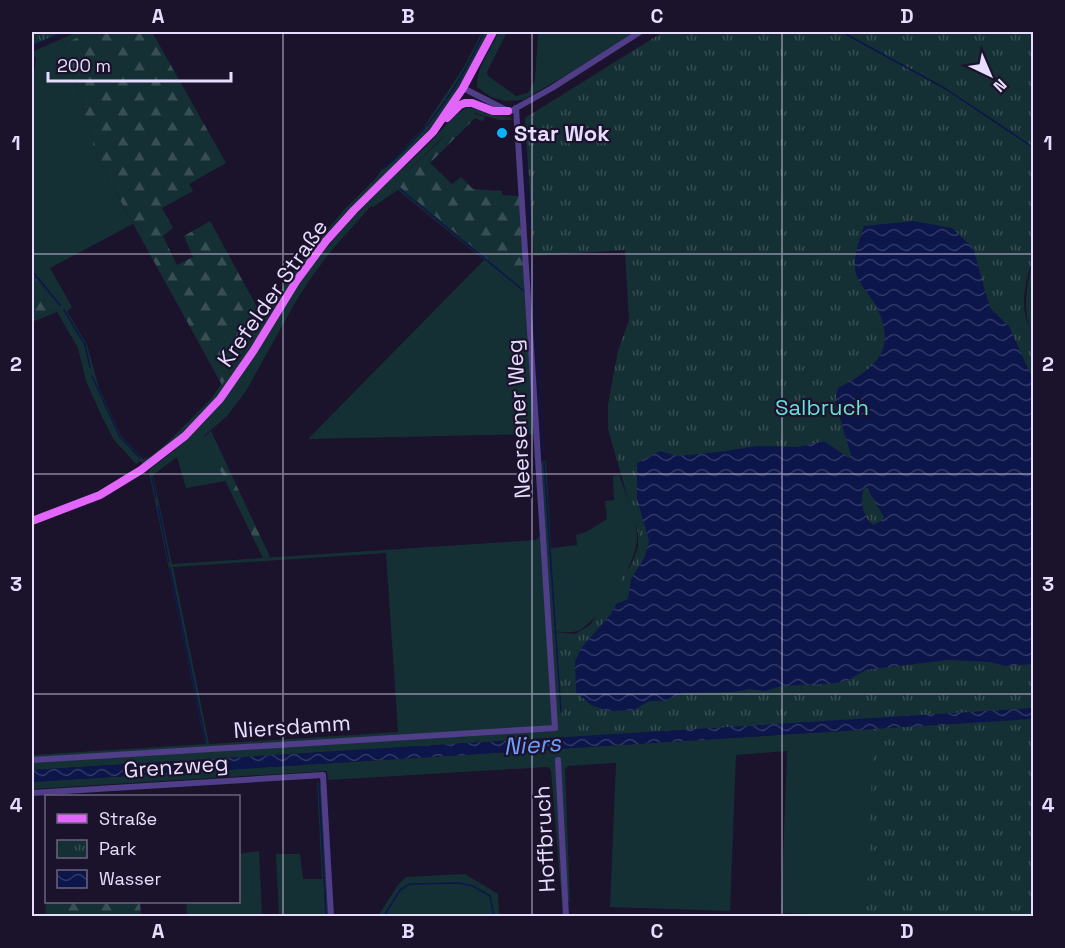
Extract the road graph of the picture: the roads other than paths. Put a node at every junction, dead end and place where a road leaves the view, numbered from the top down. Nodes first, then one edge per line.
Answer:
1 (493, 32) edge
2 (640, 32) edge
3 (463, 88) junction
4 (512, 110) junction
5 (433, 132) junction
6 (32, 520) edge
7 (555, 728) joint
8 (32, 760) edge
9 (558, 760) dead end
10 (32, 793) edge
11 (331, 916) edge
12 (566, 916) edge

1 - 3 main road, Krefelder Straße
2 - 4 street
3 - 4 street
3 - 5 main road, Krefelder Straße
4 - 5 main road
4 - 7 street, Neersener Weg
5 - 6 main road, Krefelder Straße
7 - 8 street, Niersdamm
9 - 12 street, Hoffbruch
10 - 11 street, Grenzweg

